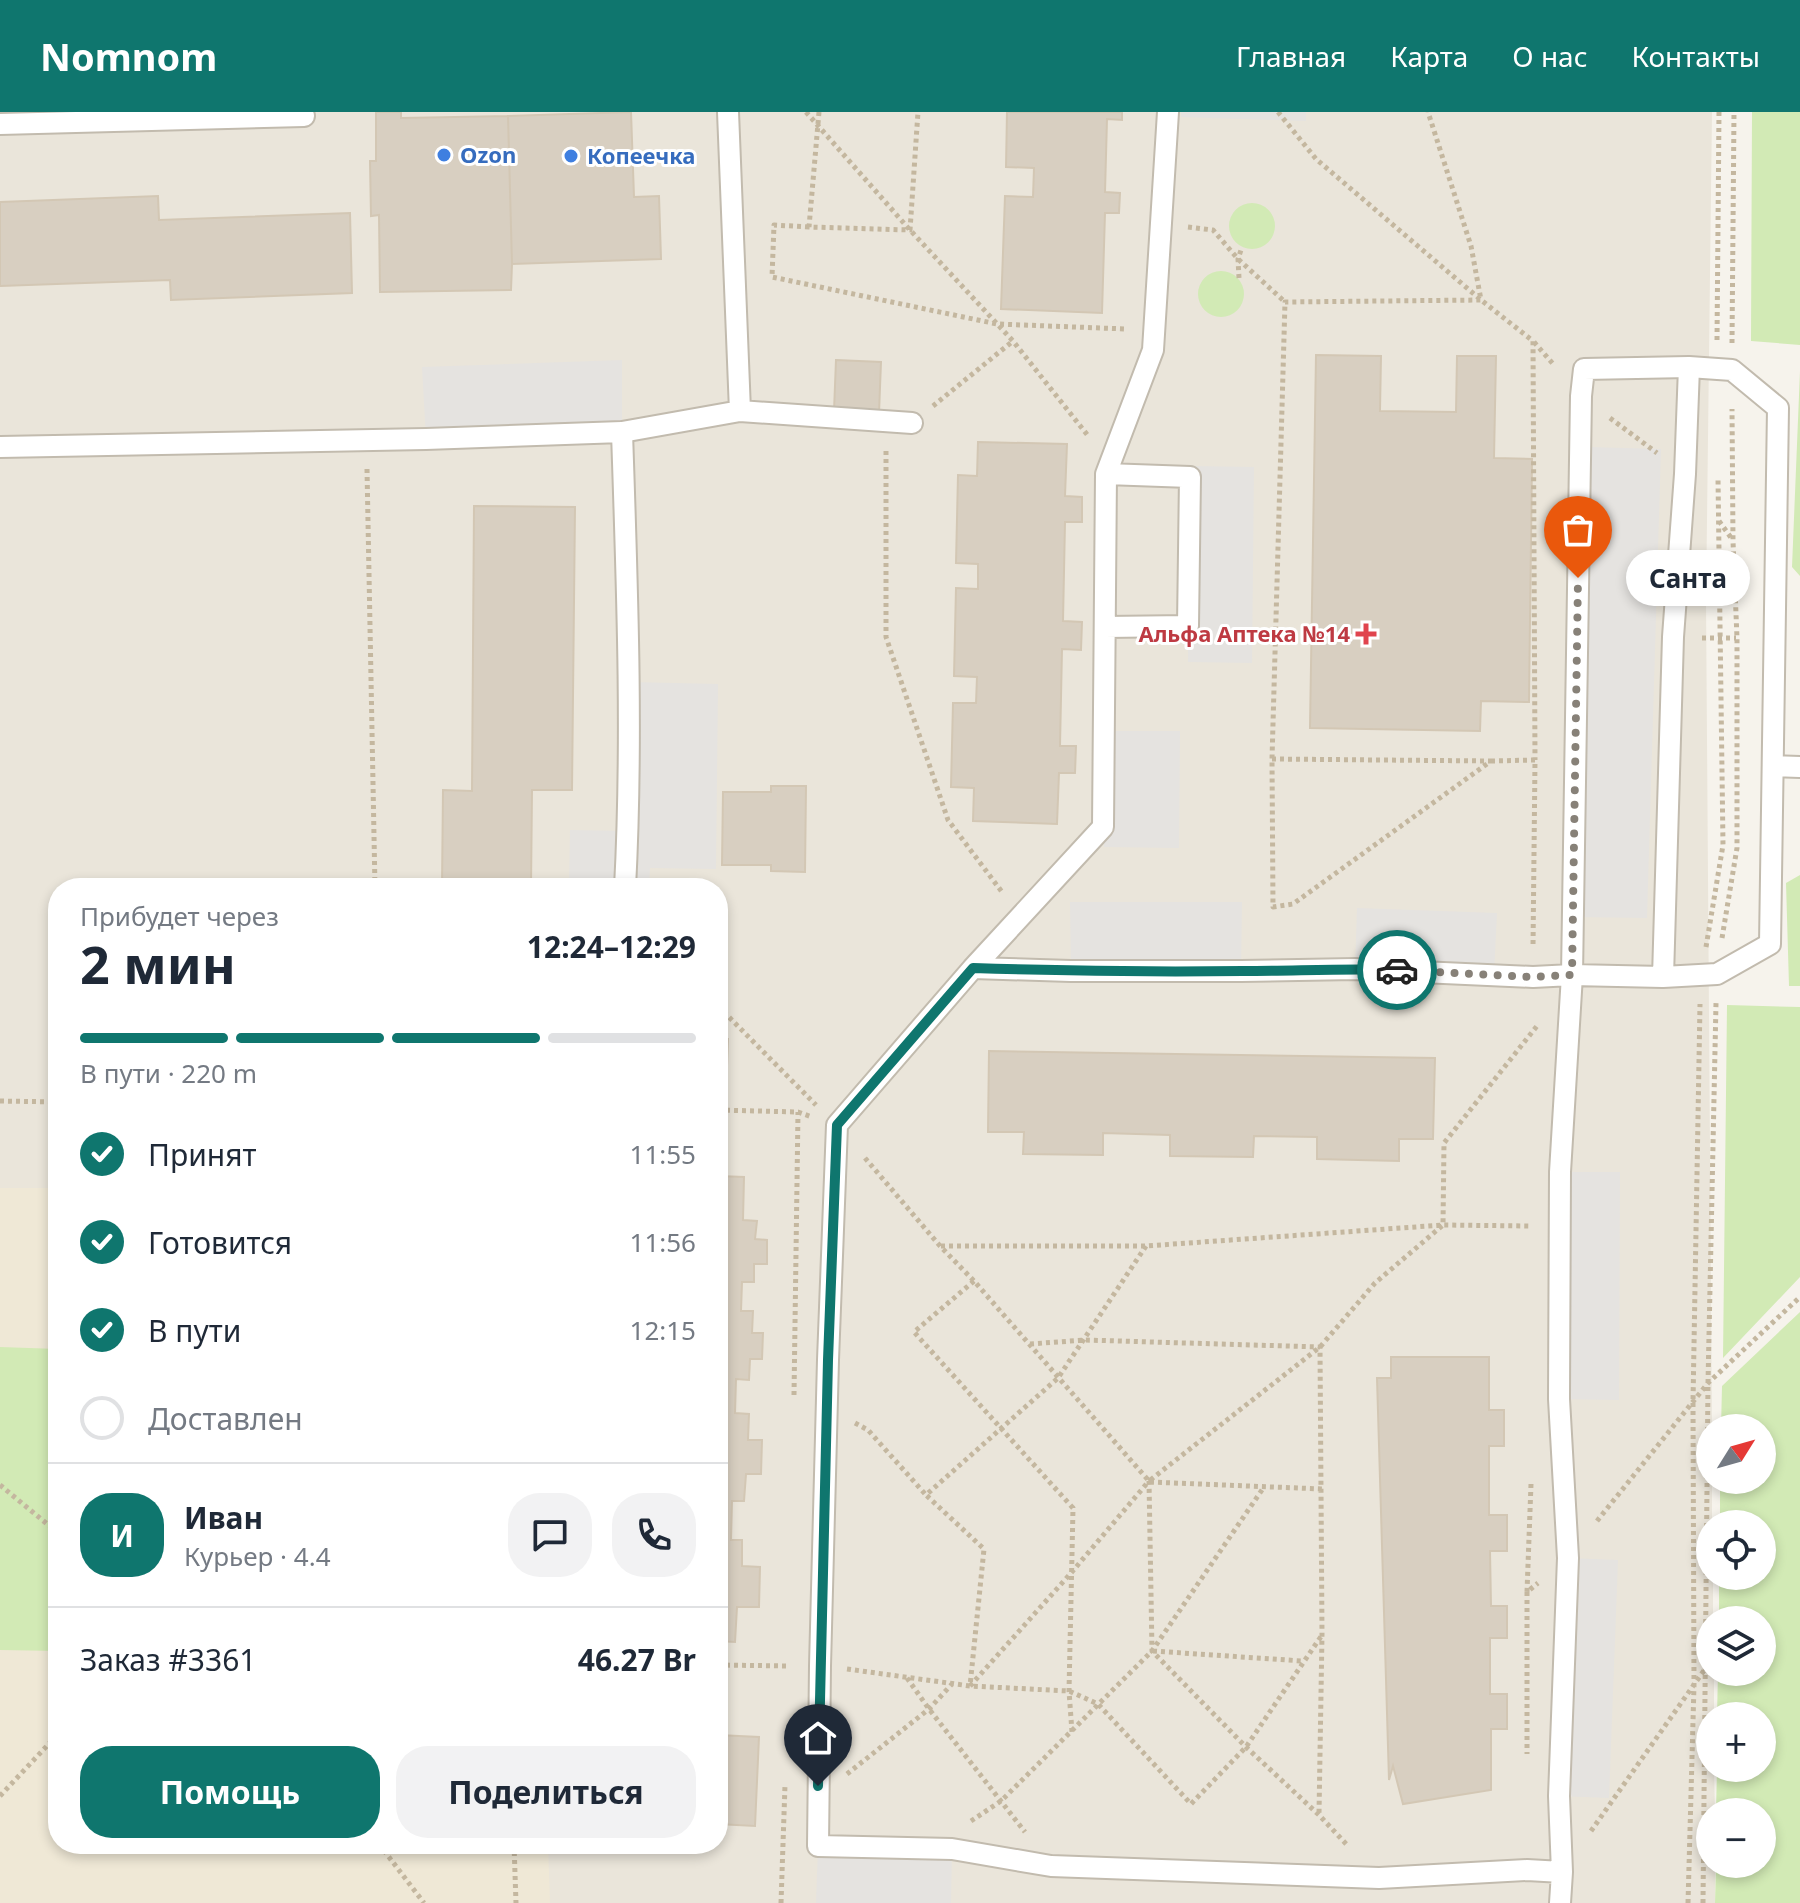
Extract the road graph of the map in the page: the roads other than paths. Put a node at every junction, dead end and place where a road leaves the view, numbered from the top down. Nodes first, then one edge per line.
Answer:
1 (728, 112) edge
2 (1168, 112) edge
3 (304, 116) dead end
4 (0, 124) edge
5 (1689, 367) junction
6 (740, 411) junction
7 (912, 423) road end
8 (622, 432) junction
9 (0, 447) edge
10 (1106, 474) junction
11 (1105, 627) junction
12 (1774, 766) junction
13 (1800, 767) edge
14 (626, 878) edge
15 (973, 968) junction
16 (1572, 975) junction
17 (1663, 977) junction
18 (1562, 1872) junction
19 (1560, 1903) edge

1 - 6 lane
2 - 10 lane
3 - 4 lane
5 - 12 lane
5 - 16 lane
5 - 17 lane
6 - 7 lane
6 - 8 lane
8 - 9 lane
8 - 14 lane
10 - 11 lane
10 - 11 lane
11 - 15 lane
12 - 13 lane
12 - 17 lane
15 - 16 lane
15 - 18 lane
16 - 17 lane
16 - 18 lane
18 - 19 lane

